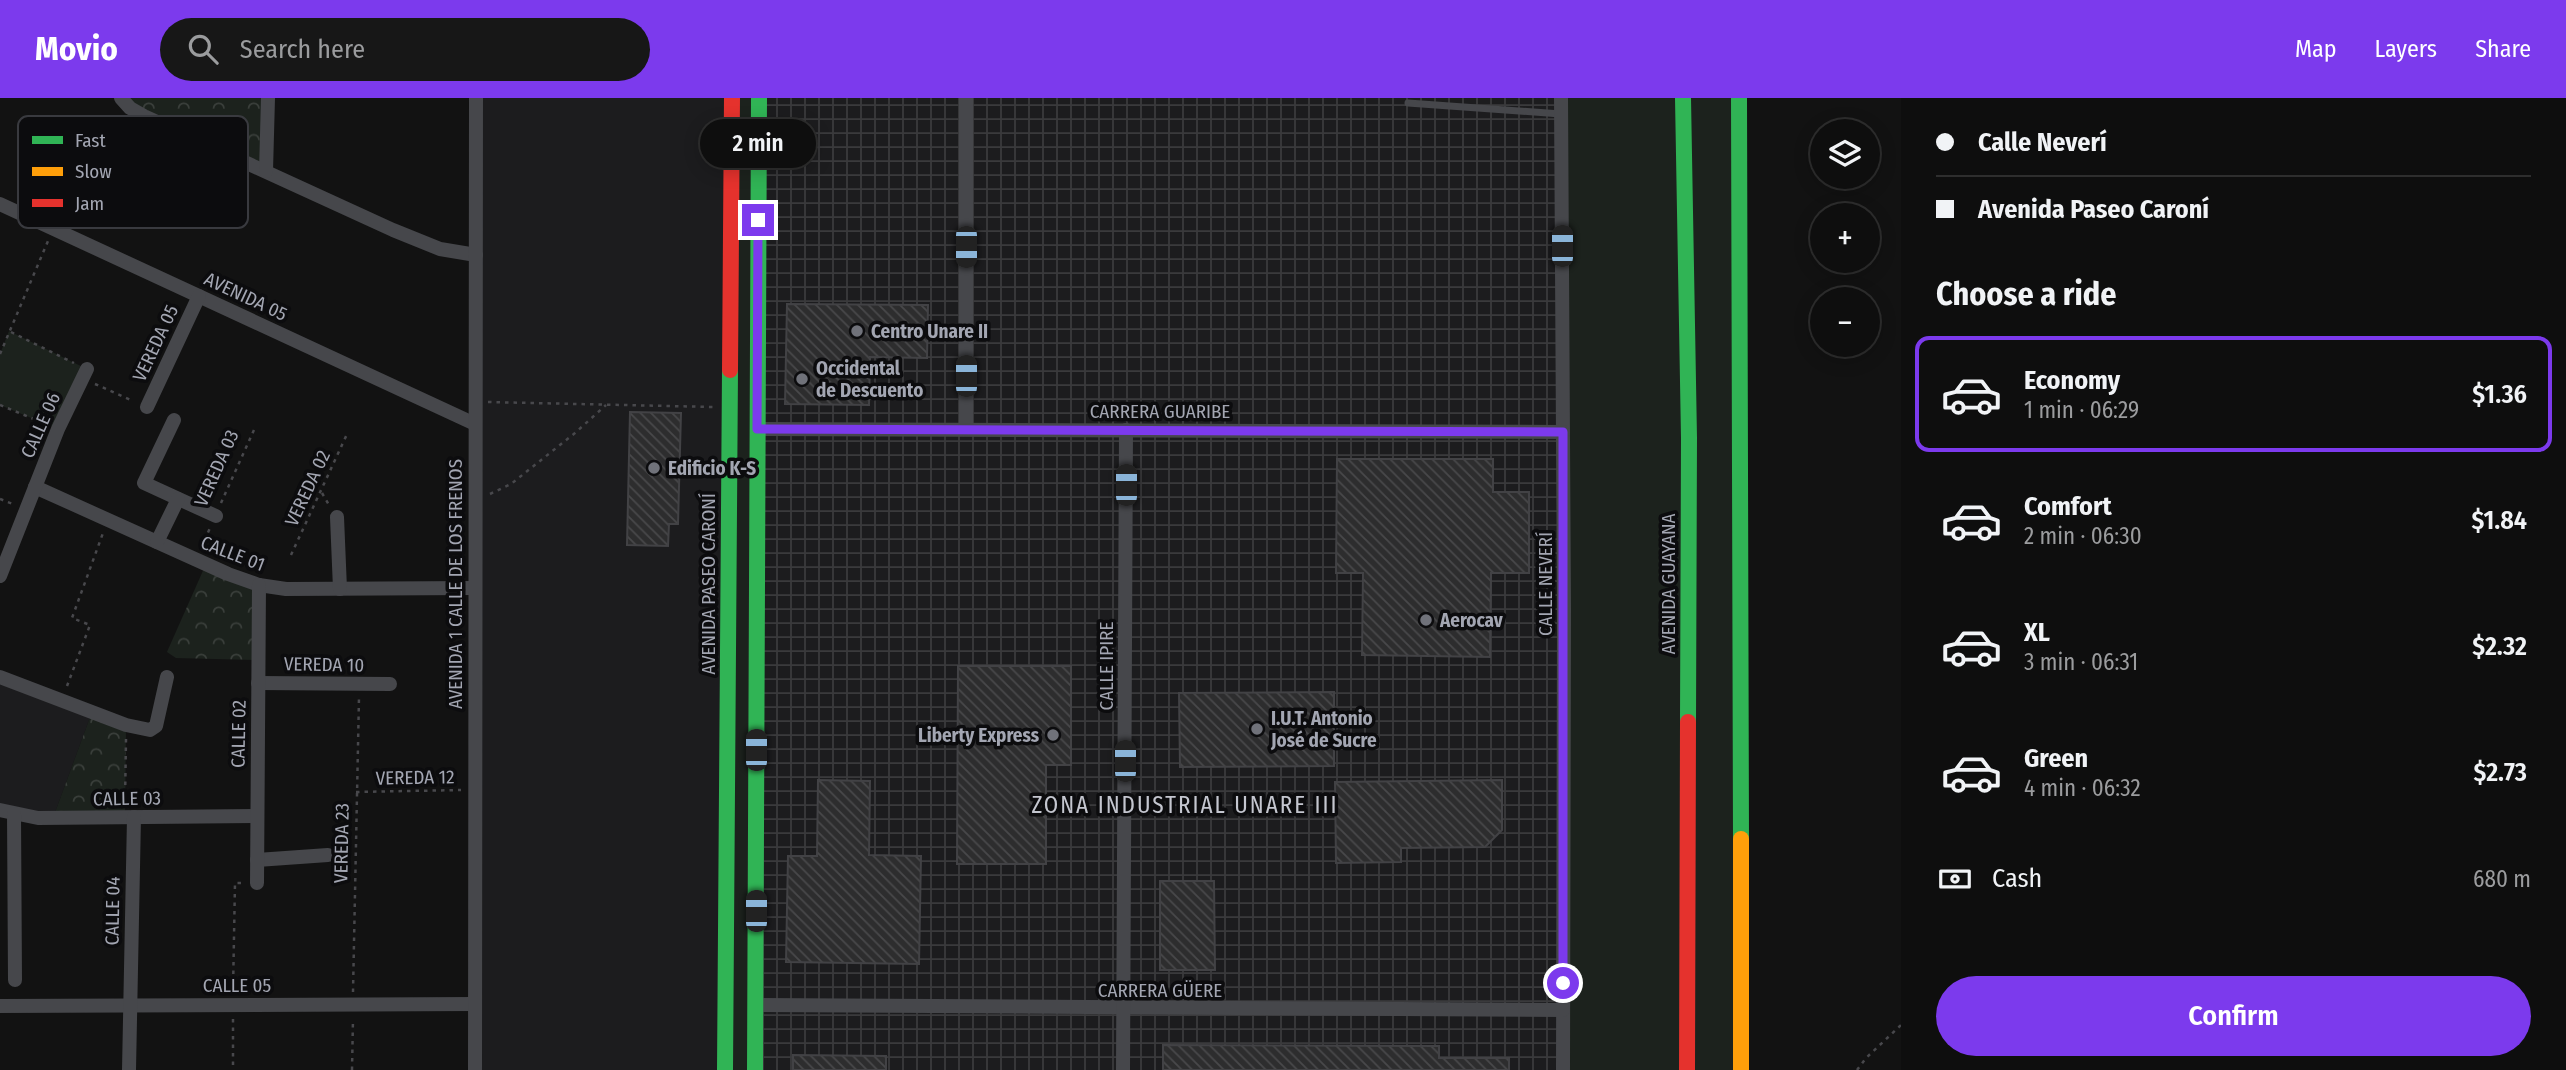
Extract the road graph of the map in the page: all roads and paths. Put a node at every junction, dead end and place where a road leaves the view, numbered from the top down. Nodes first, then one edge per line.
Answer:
1 (121, 98) edge
2 (268, 98) edge
3 (477, 98) edge
4 (732, 98) edge
5 (759, 98) edge
6 (966, 98) edge
7 (1561, 98) edge
8 (1684, 98) edge
9 (1739, 98) edge
10 (1408, 103) dead end
11 (1561, 114) junction
12 (144, 116) edge
13 (248, 163) edge
14 (266, 171) junction
15 (0, 204) edge
16 (18, 212) edge
17 (53, 228) joint
18 (475, 255) junction
19 (199, 296) junction
20 (9, 331) junction
21 (0, 354) edge
22 (84, 374) junction
23 (475, 402) junction
24 (0, 405) edge
25 (606, 405) junction
26 (147, 407) joint
27 (730, 408) junction
28 (174, 420) dead end
29 (475, 424) junction
30 (58, 429) junction
31 (757, 429) junction
32 (966, 429) junction
33 (254, 430) dead end
34 (1126, 430) junction
35 (348, 432) dead end
36 (1563, 432) junction
37 (35, 487) junction
38 (178, 499) junction
39 (475, 499) junction
40 (216, 516) junction
41 (337, 517) dead end
42 (107, 520) junction
43 (157, 542) junction
44 (291, 555) dead end
45 (196, 560) junction
46 (0, 576) edge
47 (259, 585) junction
48 (475, 588) junction
49 (340, 589) junction
50 (0, 677) edge
51 (167, 677) dead end
52 (258, 682) junction
53 (359, 684) junction
54 (390, 684) dead end
55 (62, 701) junction
56 (126, 725) junction
57 (475, 790) junction
58 (356, 792) junction
59 (7, 812) edge
60 (256, 816) junction
61 (129, 817) junction
62 (328, 855) dead end
63 (257, 860) junction
64 (257, 883) joint
65 (15, 980) dead end
66 (233, 1004) junction
67 (353, 1004) junction
68 (475, 1004) junction
69 (129, 1005) junction
70 (756, 1005) junction
71 (0, 1006) edge
72 (1123, 1009) junction
73 (1563, 1010) junction
74 (1901, 1025) edge
75 (129, 1070) edge
76 (233, 1070) edge
77 (352, 1070) edge
78 (475, 1070) edge
79 (725, 1070) edge
80 (755, 1070) edge
81 (1123, 1070) edge
82 (1563, 1070) edge
83 (1687, 1070) edge
84 (1741, 1070) edge
85 (1857, 1070) edge

1 - 12 street
2 - 14 street
3 - 18 street, AVENIDA 1 CALLE DE LOS FRENOS
4 - 27 street, AVENIDA PASEO CARONÍ
5 - 31 street
6 - 32 street
7 - 11 street, CALLE NEVERÍ
8 - 83 street, AVENIDA GUAYANA
9 - 84 street
10 - 11 lane
11 - 36 street, CALLE NEVERÍ
13 - 14 street
14 - 18 street
15 - 16 street, AVENIDA 05
17 - 19 street, AVENIDA 05
17 - 20 path
18 - 23 street, AVENIDA 1 CALLE DE LOS FRENOS
19 - 26 street, VEREDA 05
19 - 29 street, AVENIDA 05
20 - 21 path
20 - 22 path
22 - 26 path
22 - 30 street, CALLE 06
23 - 25 path
23 - 29 street, AVENIDA 1 CALLE DE LOS FRENOS
24 - 30 path
25 - 27 path
25 - 39 path
27 - 79 street, AVENIDA PASEO CARONÍ
28 - 38 street
29 - 39 street, AVENIDA 1 CALLE DE LOS FRENOS
30 - 37 street, CALLE 06
31 - 32 street, CARRERA GUARIBE
31 - 70 street
32 - 34 street, CARRERA GUARIBE
33 - 40 path, VEREDA 03
34 - 36 street, CARRERA GUARIBE
34 - 72 street, CALLE IPIRE
35 - 44 path, VEREDA 02
36 - 73 street, CALLE NEVERÍ
37 - 42 street, CALLE 01
37 - 46 street, CALLE 06
38 - 40 street
38 - 43 street
39 - 48 street, AVENIDA 1 CALLE DE LOS FRENOS
40 - 45 path, VEREDA 03
41 - 49 street
42 - 43 street, CALLE 01
42 - 55 path
43 - 45 street, CALLE 01
45 - 47 street, CALLE 01
47 - 49 street, CALLE 01
47 - 52 street, CALLE 02
48 - 49 street, CALLE 01
48 - 57 street, AVENIDA 1 CALLE DE LOS FRENOS
50 - 55 street
51 - 56 street
52 - 53 street, VEREDA 10
52 - 60 street, CALLE 02
53 - 54 street, VEREDA 10
53 - 58 path, VEREDA 23
55 - 56 street
56 - 61 path
57 - 58 path, VEREDA 12
57 - 68 street, AVENIDA 1 CALLE DE LOS FRENOS
58 - 67 path, VEREDA 23
59 - 61 street, CALLE 03
59 - 65 street
60 - 61 street, CALLE 03
60 - 63 street, CALLE 02
61 - 69 street, CALLE 04
62 - 63 street
63 - 64 street, CALLE 02
64 - 66 path
66 - 67 street, CALLE 05
66 - 69 street, CALLE 05
66 - 76 path
67 - 68 street, CALLE 05
67 - 77 path, VEREDA 23
68 - 78 street, AVENIDA 1 CALLE DE LOS FRENOS
69 - 71 street, CALLE 05
69 - 75 street, CALLE 04
70 - 72 street, CARRERA GÜERE
70 - 80 street
72 - 73 street, CARRERA GÜERE
72 - 81 street, CALLE IPIRE
73 - 82 street, CALLE NEVERÍ
74 - 85 path

